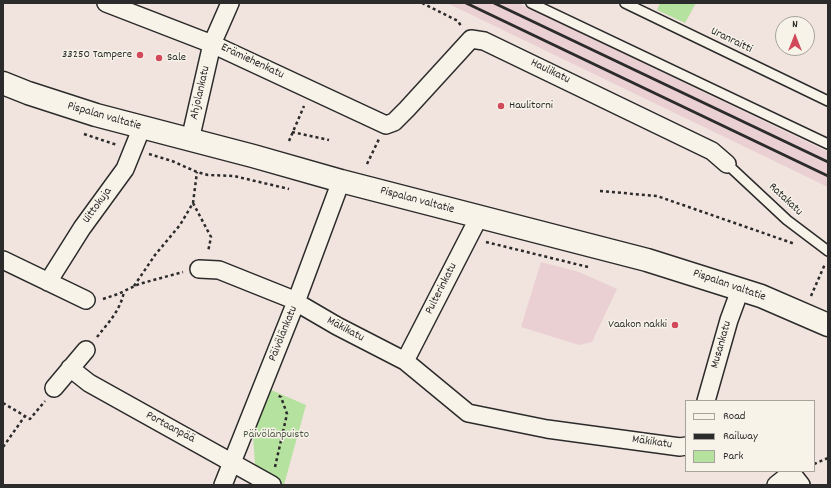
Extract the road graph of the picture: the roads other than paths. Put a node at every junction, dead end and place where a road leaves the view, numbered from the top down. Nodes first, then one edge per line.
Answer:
1 (106, 3) edge
2 (230, 3) edge
3 (531, 3) edge
4 (625, 3) edge
5 (471, 39) joint
6 (212, 44) junction
7 (3, 83) edge
8 (828, 101) edge
9 (142, 127) junction
10 (828, 144) edge
11 (186, 149) junction
12 (727, 164) joint
13 (341, 181) junction
14 (479, 217) junction
15 (828, 252) edge
16 (3, 260) edge
17 (203, 269) road end
18 (48, 282) junction
19 (740, 290) junction
20 (86, 300) road end
21 (296, 302) junction
22 (828, 325) edge
23 (86, 350) road end
24 (405, 361) junction
25 (70, 368) junction
26 (54, 388) dead end
27 (706, 400) edge
28 (685, 446) edge
29 (233, 462) junction
30 (794, 476) edge
31 (273, 479) edge
32 (223, 485) edge
33 (776, 485) edge

1 - 6 street, Erämiehenkatu
2 - 6 street, Ahjolankatu
3 - 10 lane
4 - 8 lane, Uranraitti
5 - 6 street, Erämiehenkatu
5 - 12 street, Haulikatu
6 - 11 street, Ahjolankatu
7 - 9 main road, Pispalan valtatie
9 - 11 main road, Pispalan valtatie
9 - 18 street, Uittokuja
11 - 13 main road, Pispalan valtatie
12 - 15 lane, Ratakatu
13 - 14 main road, Pispalan valtatie
13 - 21 street, Päivölänkatu
14 - 19 main road, Pispalan valtatie
14 - 24 street, Pulterinkatu
16 - 18 street
17 - 21 street, Mäkikatu
18 - 20 street
19 - 22 main road, Pispalan valtatie
19 - 27 street, Musankatu
21 - 24 street, Mäkikatu
21 - 29 street, Päivölänkatu
23 - 25 street
24 - 28 street, Mäkikatu
25 - 26 street
25 - 29 street, Portaanpää
29 - 31 street, Portaanpää
29 - 32 street, Päivölänkatu
30 - 33 street

